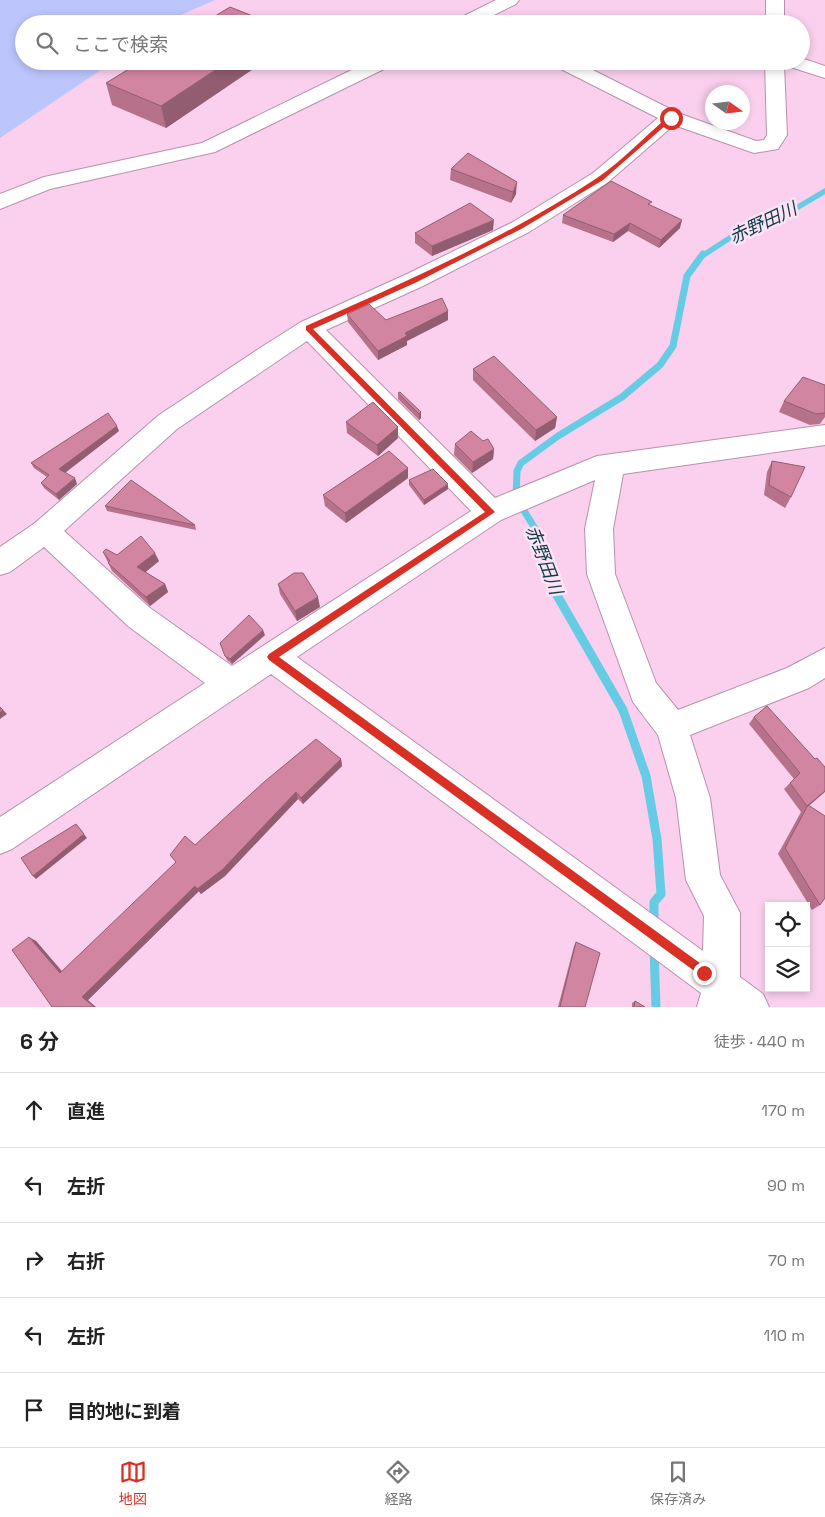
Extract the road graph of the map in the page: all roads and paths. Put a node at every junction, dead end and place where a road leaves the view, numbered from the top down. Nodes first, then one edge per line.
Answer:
1 (510, 0) edge
2 (775, 0) edge
3 (483, 15) edge
4 (775, 15) edge
5 (810, 67) edge
6 (367, 70) edge
7 (578, 70) edge
8 (774, 70) edge
9 (825, 72) edge
10 (671, 118) junction
11 (0, 202) edge
12 (308, 328) junction
13 (825, 435) edge
14 (611, 465) junction
15 (491, 512) junction
16 (45, 531) junction
17 (0, 563) edge
18 (272, 657) junction
19 (825, 662) edge
20 (231, 684) junction
21 (672, 727) junction
22 (0, 837) edge
23 (714, 988) edge
24 (750, 1007) edge

1 - 3 street
2 - 4 street
5 - 9 street
6 - 11 street
7 - 10 street
8 - 10 street
10 - 12 street
12 - 15 street
12 - 16 street
13 - 14 street
14 - 15 street
14 - 21 street
15 - 18 street
16 - 17 street
16 - 20 street
18 - 20 street
18 - 23 street
19 - 21 street
20 - 22 street
21 - 23 street
23 - 24 street

